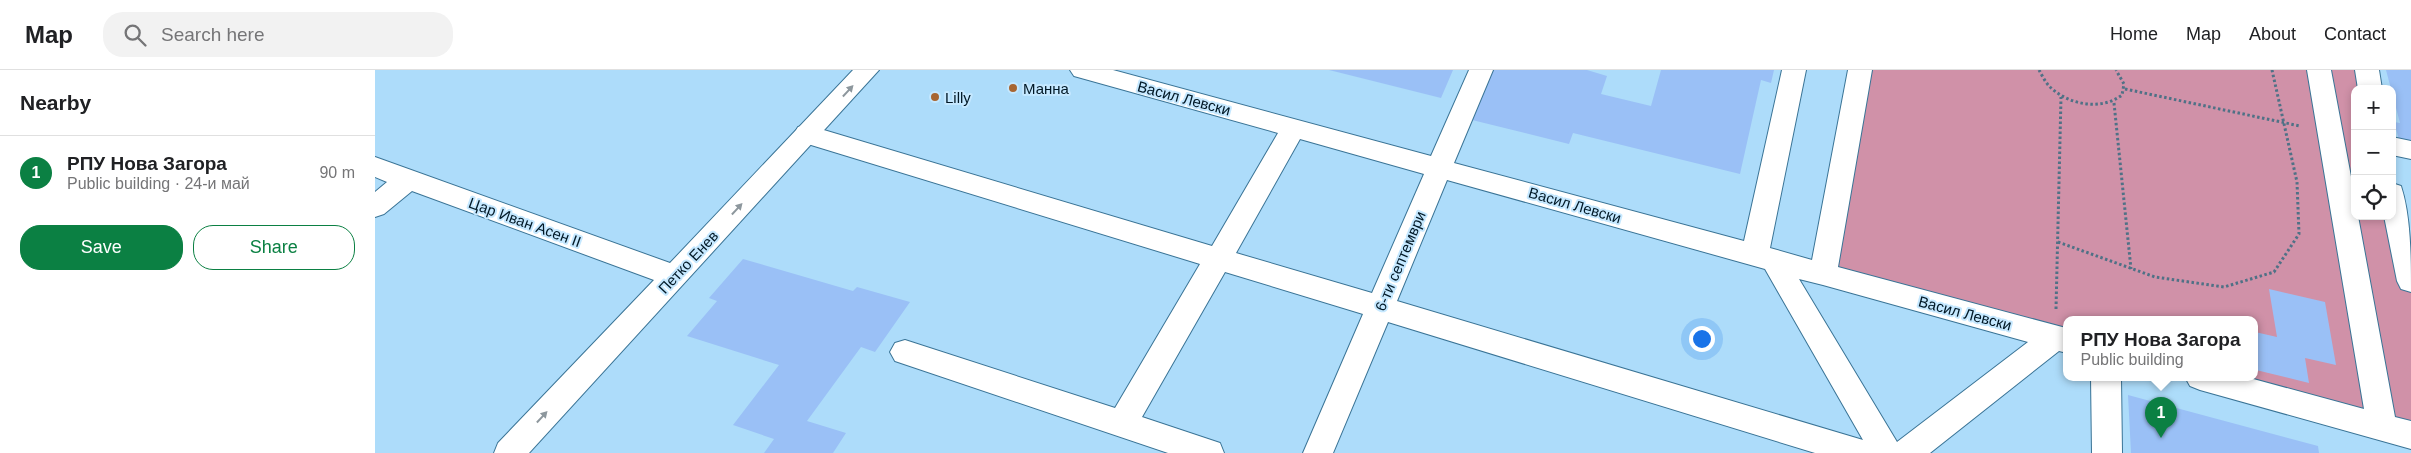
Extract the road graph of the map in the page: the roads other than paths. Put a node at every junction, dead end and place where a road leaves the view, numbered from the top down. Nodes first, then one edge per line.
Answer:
1 (867, 70) edge
2 (1082, 70) edge
3 (1481, 70) edge
4 (1795, 70) edge
5 (1860, 70) edge
6 (2319, 70) edge
7 (2367, 70) edge
8 (2370, 85) edge
9 (1294, 128) junction
10 (807, 134) junction
11 (2343, 134) edge
12 (2396, 147) edge
13 (2411, 150) edge
14 (375, 166) edge
15 (1440, 168) junction
16 (408, 179) junction
17 (375, 207) edge
18 (2396, 212) edge
19 (1218, 258) junction
20 (1765, 258) junction
21 (1823, 274) junction
22 (675, 276) junction
23 (2411, 281) edge
24 (1380, 308) junction
25 (2061, 339) edge
26 (905, 352) dead end
27 (2107, 381) edge
28 (2215, 381) edge
29 (1122, 424) junction
30 (2382, 427) junction
31 (2411, 434) edge
32 (509, 453) edge
33 (1209, 453) edge
34 (1319, 453) edge
35 (1860, 453) edge
36 (1887, 453) edge
37 (1906, 453) edge
38 (2107, 453) edge

10 -> 1 street, Петко Енев
2 - 9 street, Васил Левски
3 - 15 street, 6-ти септември
4 - 20 street
5 - 21 street
6 - 11 street
7 - 8 street
9 - 15 street, Васил Левски
9 - 19 street
10 - 19 street
22 -> 10 street, Петко Енев
11 - 30 street
12 - 13 street
14 - 16 street, Цар Иван Асен II
15 - 20 street, Васил Левски
15 - 24 street, 6-ти септември
16 - 17 street
16 - 22 street, Цар Иван Асен II
18 - 23 street
19 - 24 street
19 - 29 street
20 - 21 street, Васил Левски
20 - 36 street
21 - 25 street, Васил Левски
32 -> 22 street, Петко Енев
24 - 34 street, 6-ти септември
24 - 35 street
25 - 37 street
26 - 29 street
27 - 38 street
28 - 30 street
29 - 33 street
30 - 31 street

